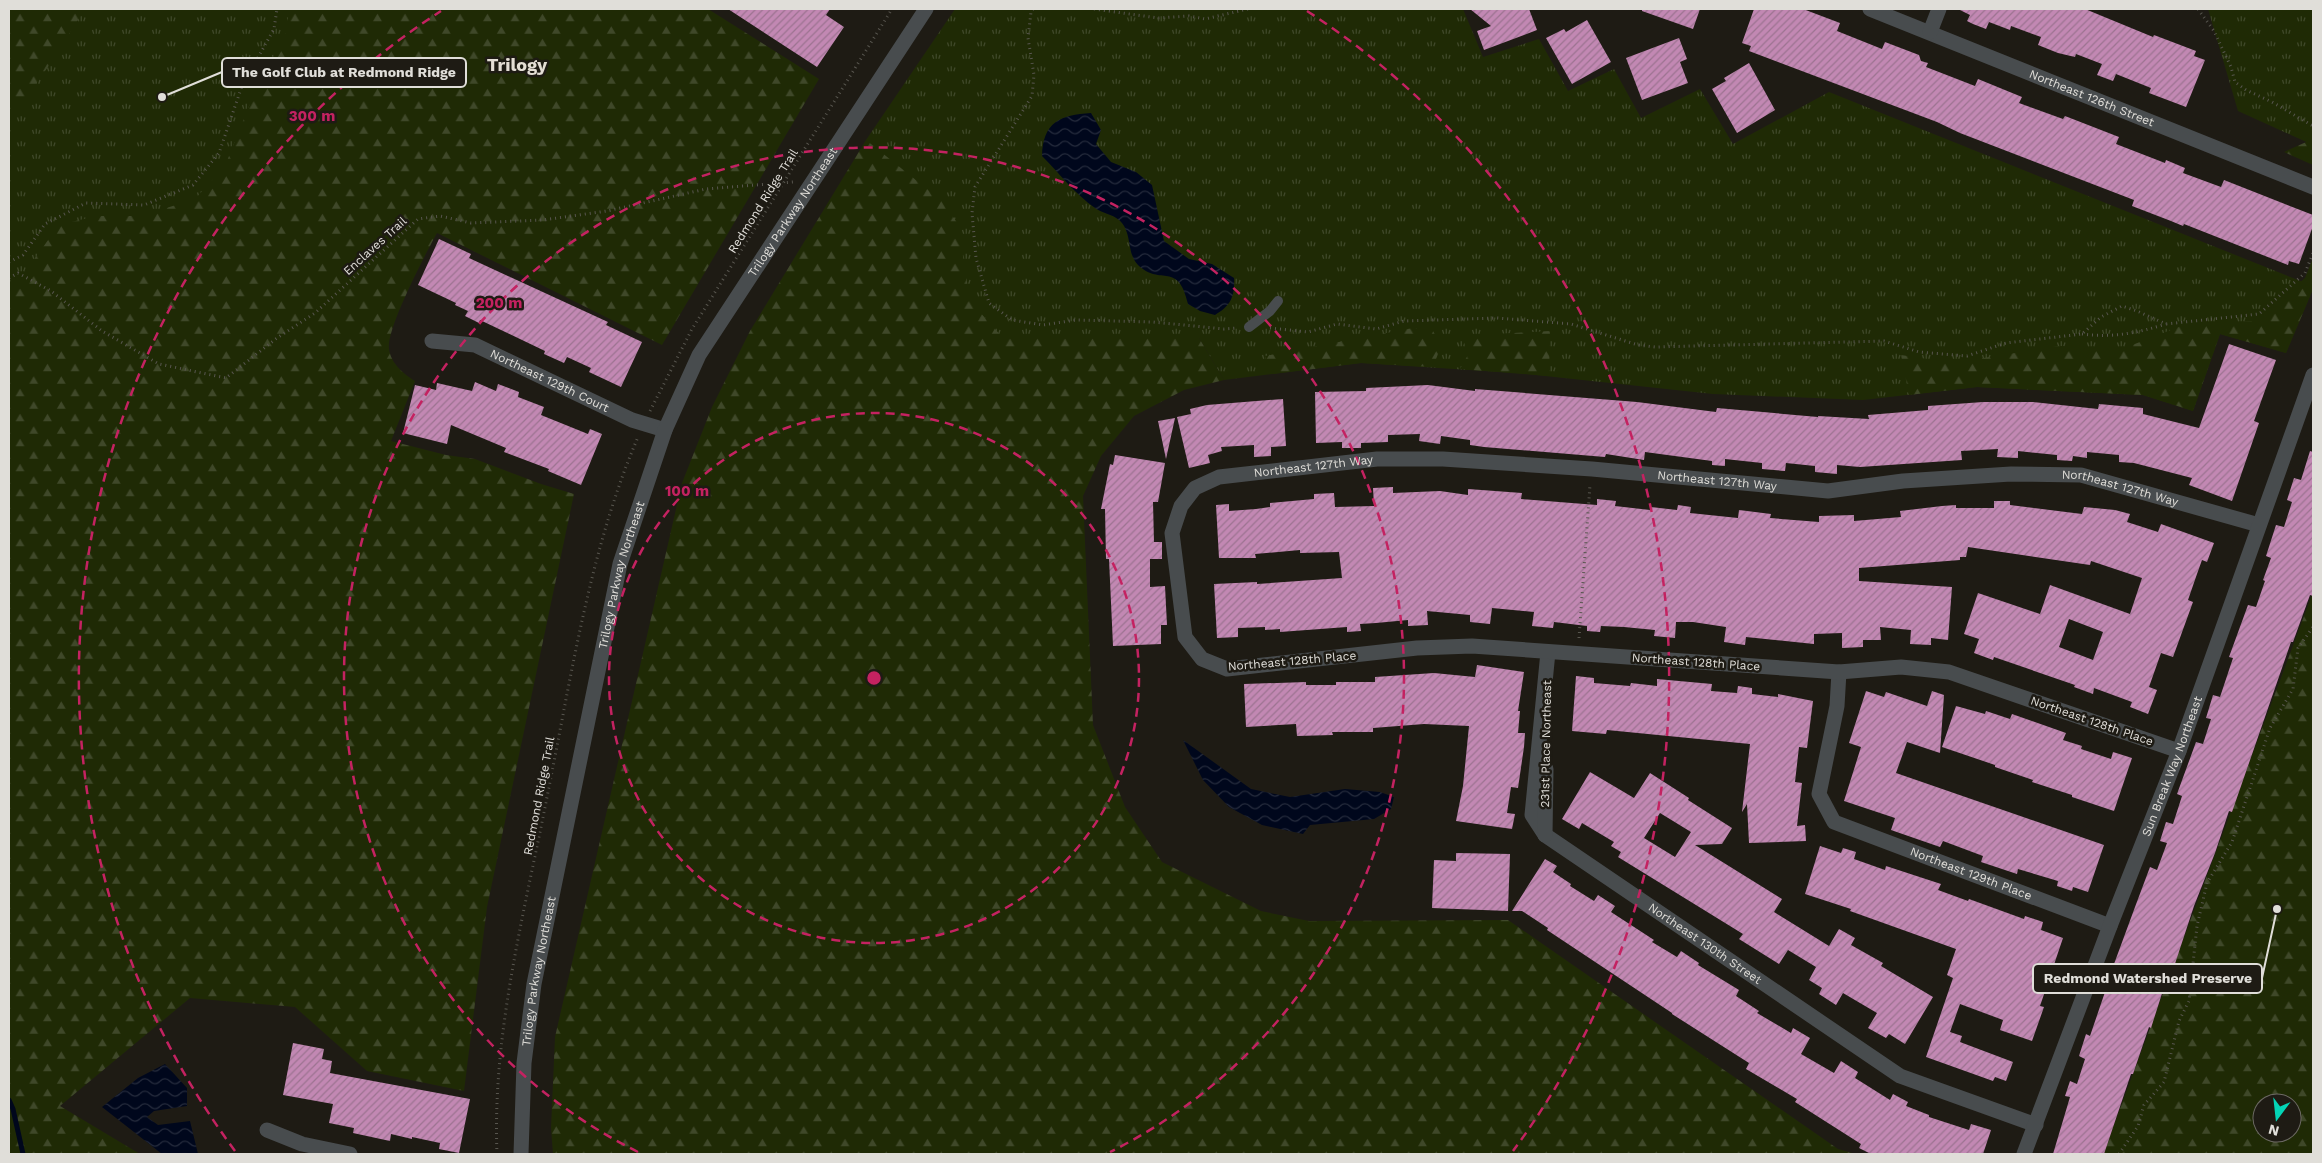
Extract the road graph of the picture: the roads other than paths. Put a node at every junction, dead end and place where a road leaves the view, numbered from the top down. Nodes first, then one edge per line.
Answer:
1 (926, 9) edge
2 (1870, 9) edge
3 (1939, 9) edge
4 (1930, 32) junction
5 (2313, 186) edge
6 (1278, 301) dead end
7 (1250, 327) road end
8 (432, 341) dead end
9 (2313, 375) edge
10 (665, 430) junction
11 (2259, 525) junction
12 (1548, 652) junction
13 (1202, 659) joint
14 (1839, 672) junction
15 (2179, 751) junction
16 (1544, 835) joint
17 (2110, 926) junction
18 (2036, 1125) junction
19 (267, 1130) dead end
20 (350, 1154) edge
21 (521, 1154) edge
22 (2024, 1154) edge

1 - 10 street, Trilogy Parkway Northeast
2 - 4 street, Northeast 126th Street
3 - 4 street
4 - 5 street, Northeast 126th Street
6 - 7 lane
8 - 10 street, Northeast 129th Court
9 - 11 street, Sun Break Way Northeast
10 - 21 street, Trilogy Parkway Northeast
11 - 13 street, Northeast 127th Way
11 - 15 street, Sun Break Way Northeast
12 - 13 street, Northeast 128th Place
12 - 14 street, Northeast 128th Place
12 - 16 street, 231st Place Northeast
14 - 15 street, Northeast 128th Place
14 - 17 street, Northeast 129th Place
15 - 17 street, Sun Break Way Northeast
16 - 18 street, Northeast 130th Street
17 - 18 street, Sun Break Way Northeast
18 - 22 street, Sun Break Way Northeast
19 - 20 street

